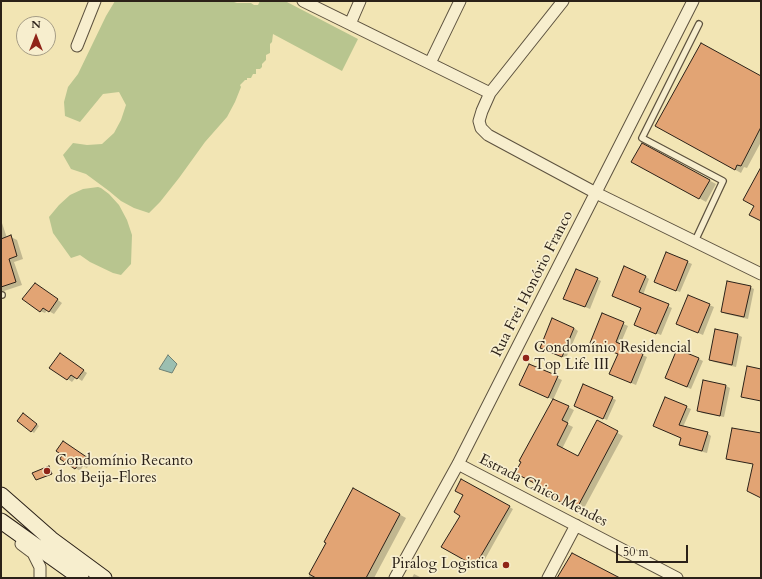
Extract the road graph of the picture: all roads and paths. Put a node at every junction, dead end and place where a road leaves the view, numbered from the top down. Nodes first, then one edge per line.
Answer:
1 (95, 1) edge
2 (303, 1) edge
3 (360, 1) edge
4 (460, 1) edge
5 (563, 1) edge
6 (693, 1) edge
7 (350, 24) junction
8 (699, 24) dead end
9 (76, 46) dead end
10 (430, 64) junction
11 (490, 93) junction
12 (596, 193) junction
13 (695, 241) junction
14 (761, 274) edge
15 (458, 464) junction
16 (1, 495) edge
17 (1, 521) edge
18 (576, 525) junction
19 (14, 530) junction
20 (40, 578) edge
21 (81, 578) edge
22 (104, 578) edge
23 (395, 578) edge
24 (548, 578) edge
25 (678, 578) edge

1 - 9 street
2 - 7 street
3 - 7 street
4 - 10 street
5 - 11 street
6 - 12 street, Rua Frei Honório Franco
7 - 10 street
8 - 13 lane
10 - 11 street
11 - 12 street
12 - 13 street
12 - 15 street, Rua Frei Honório Franco
13 - 14 street
15 - 18 street, Estrada Chico Mendes
15 - 23 street, Rua Frei Honório Franco
16 - 22 main road
17 - 19 main road
18 - 24 street
18 - 25 street, Estrada Chico Mendes
19 - 20 street
19 - 21 main road

